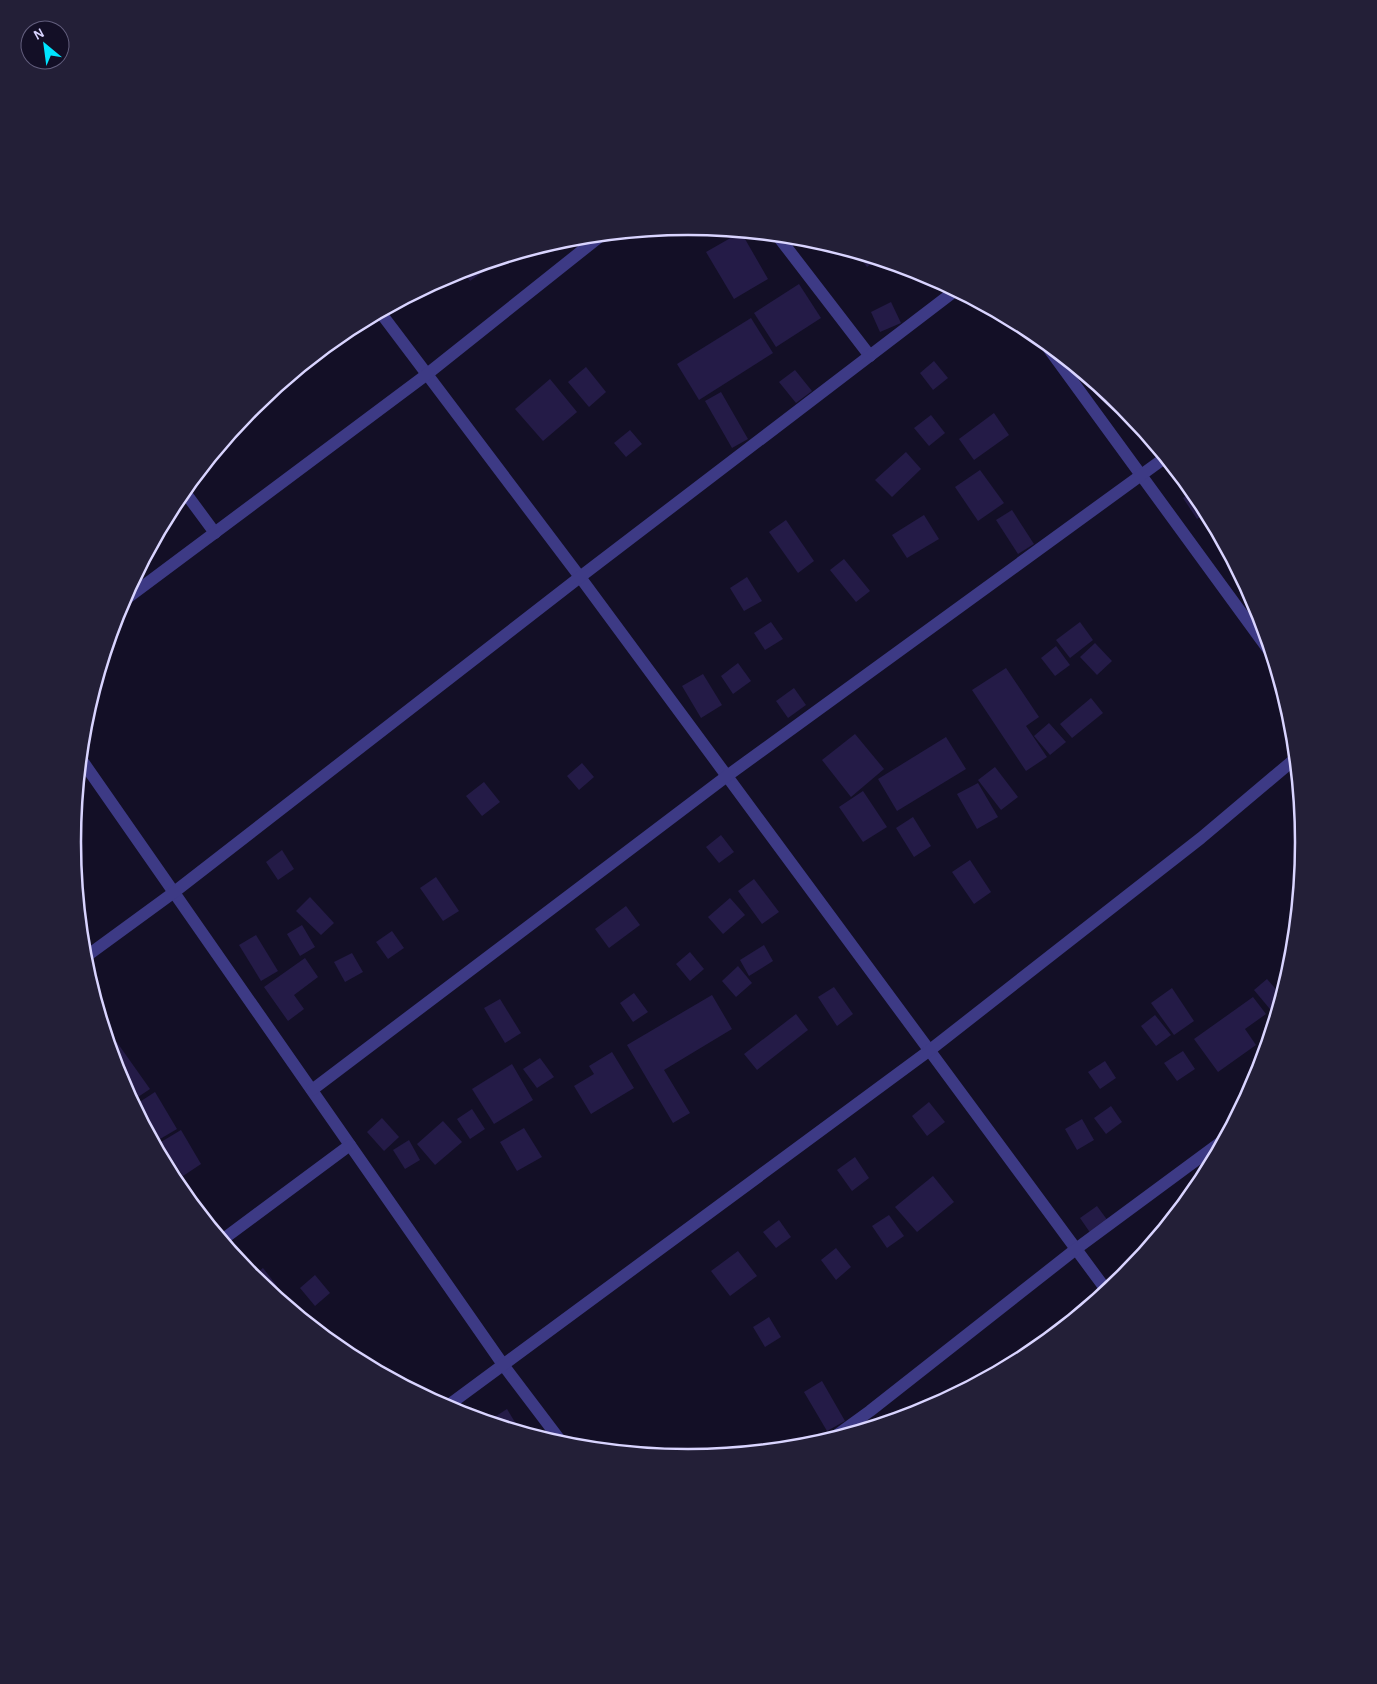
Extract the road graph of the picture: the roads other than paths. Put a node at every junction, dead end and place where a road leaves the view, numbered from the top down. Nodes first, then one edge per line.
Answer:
1 (783, 242) edge
2 (592, 243) edge
3 (951, 294) edge
4 (384, 317) edge
5 (870, 356) junction
6 (1056, 358) edge
7 (426, 375) junction
8 (1161, 461) edge
9 (1141, 476) junction
10 (189, 498) edge
11 (215, 533) junction
12 (580, 577) junction
13 (135, 592) edge
14 (1261, 640) edge
15 (1291, 762) edge
16 (86, 766) edge
17 (728, 776) junction
18 (173, 893) junction
19 (92, 952) edge
20 (930, 1050) junction
21 (312, 1090) junction
22 (350, 1146) junction
23 (1205, 1160) edge
24 (227, 1236) edge
25 (1076, 1250) junction
26 (1103, 1286) edge
27 (504, 1366) junction
28 (453, 1402) edge
29 (846, 1429) edge
30 (555, 1435) edge

1 - 5 street
2 - 7 street
3 - 5 street
4 - 7 street
5 - 12 street
6 - 9 street
7 - 11 street
7 - 12 street
8 - 9 street
9 - 14 street
9 - 17 street
10 - 11 street
11 - 13 street
12 - 17 street
12 - 18 street
15 - 20 street
16 - 18 street
17 - 20 street
17 - 21 street
18 - 19 street
18 - 21 street
20 - 25 street
20 - 27 street
21 - 22 street
22 - 24 street
22 - 27 street
23 - 25 street
25 - 26 street
25 - 29 street
27 - 28 street
27 - 30 street

